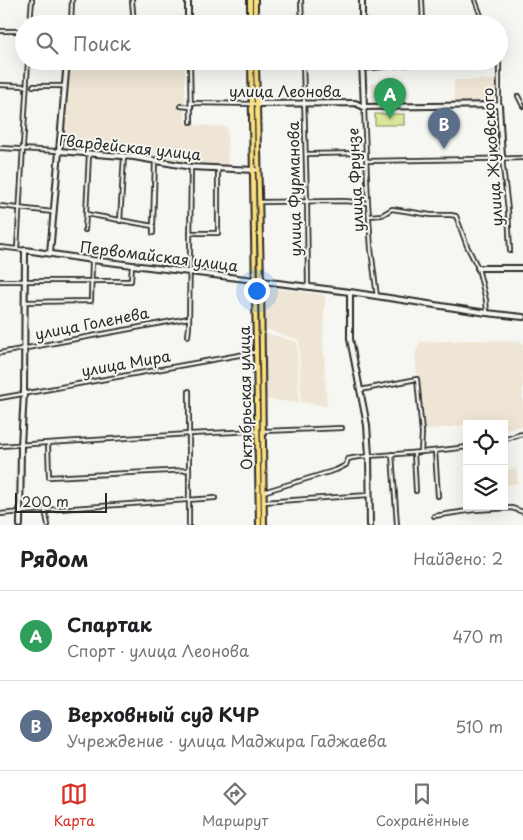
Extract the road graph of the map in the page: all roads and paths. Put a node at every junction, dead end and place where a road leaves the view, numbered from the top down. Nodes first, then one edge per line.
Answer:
1 (32, 0) edge
2 (72, 0) edge
3 (132, 0) edge
4 (188, 0) edge
5 (250, 0) edge
6 (255, 0) edge
7 (301, 0) edge
8 (362, 0) edge
9 (422, 0) edge
10 (475, 0) edge
11 (31, 15) edge
12 (71, 15) edge
13 (133, 15) edge
14 (188, 15) edge
15 (250, 15) edge
16 (255, 15) edge
17 (302, 15) edge
18 (362, 15) edge
19 (423, 15) edge
20 (481, 15) edge
21 (0, 31) edge
22 (15, 31) edge
23 (27, 70) edge
24 (66, 70) edge
25 (190, 70) edge
26 (251, 70) edge
27 (256, 70) edge
28 (303, 70) edge
29 (362, 70) edge
30 (499, 70) edge
31 (0, 85) edge
32 (26, 86) junction
33 (33, 86) dead end
34 (65, 86) junction
35 (518, 96) dead end
36 (251, 104) junction
37 (257, 104) junction
38 (304, 104) junction
39 (191, 105) junction
40 (499, 105) junction
41 (181, 106) dead end
42 (523, 106) edge
43 (364, 107) junction
44 (191, 122) dead end
45 (0, 148) edge
46 (23, 149) junction
47 (58, 151) junction
48 (89, 153) junction
49 (366, 153) junction
50 (306, 154) junction
51 (124, 156) junction
52 (502, 158) junction
53 (523, 158) edge
54 (155, 160) junction
55 (366, 160) junction
56 (191, 167) junction
57 (218, 168) junction
58 (252, 170) junction
59 (258, 170) junction
60 (307, 201) junction
61 (258, 202) junction
62 (368, 203) junction
63 (0, 206) edge
64 (19, 208) junction
65 (53, 212) junction
66 (86, 214) junction
67 (369, 216) junction
68 (120, 221) junction
69 (153, 226) junction
70 (85, 230) dead end
71 (190, 233) junction
72 (153, 234) dead end
73 (0, 247) edge
74 (17, 249) junction
75 (25, 250) junction
76 (510, 251) dead end
77 (50, 253) junction
78 (92, 260) junction
79 (132, 265) junction
80 (478, 268) junction
81 (523, 268) edge
82 (190, 272) junction
83 (255, 280) junction
84 (0, 281) edge
85 (24, 281) junction
86 (91, 281) junction
87 (261, 281) junction
88 (308, 287) junction
89 (350, 292) junction
90 (377, 297) junction
91 (24, 302) junction
92 (487, 313) junction
93 (523, 317) edge
94 (189, 318) junction
95 (188, 336) dead end
96 (24, 348) junction
97 (0, 352) edge
98 (256, 352) junction
99 (360, 390) junction
100 (189, 391) dead end
101 (24, 393) junction
102 (0, 398) edge
103 (342, 428) dead end
104 (260, 431) junction
105 (189, 434) junction
106 (523, 434) edge
107 (508, 439) edge
108 (48, 444) junction
109 (21, 445) junction
110 (0, 446) edge
111 (463, 448) edge
112 (435, 451) junction
113 (421, 452) junction
114 (414, 453) junction
115 (392, 454) junction
116 (369, 456) junction
117 (189, 470) junction
118 (416, 491) dead end
119 (263, 492) junction
120 (369, 495) junction
121 (438, 496) dead end
122 (215, 498) dead end
123 (189, 500) junction
124 (263, 502) junction
125 (45, 510) junction
126 (20, 512) junction
127 (523, 512) edge
128 (0, 514) edge
129 (434, 516) dead end
130 (20, 525) edge
131 (48, 525) edge
132 (189, 525) edge
133 (259, 525) edge
134 (264, 525) edge
135 (370, 525) edge
136 (397, 525) edge

1 - 11 street
2 - 12 street
3 - 13 street
4 - 14 street
5 - 15 main road
6 - 16 main road
7 - 17 street
8 - 18 street
9 - 19 street
10 - 20 street
21 - 22 street
23 - 32 street
24 - 34 street
25 - 39 street
26 - 36 main road, Октябрьская улица
27 - 37 main road, Октябрьская улица
28 - 38 street, улица Фурманова
29 - 43 street, улица Фрунзе
30 - 40 street, улица Жуковского
31 - 32 street
32 - 46 street
33 - 34 street
34 - 47 street
35 - 42 street
36 - 37 street, улица Леонова
36 - 39 street, улица Леонова
36 - 58 main road, Октябрьская улица
37 - 38 street, улица Леонова
37 - 59 main road, Октябрьская улица
38 - 43 street, улица Леонова
38 - 50 street, улица Фурманова
39 - 41 street, улица Леонова
39 - 44 street
40 - 43 street, улица Леонова
40 - 52 street, улица Жуковского
43 - 49 street, улица Фрунзе
45 - 46 street, Гвардейская улица
46 - 47 street, Гвардейская улица
46 - 64 street
47 - 48 street, Гвардейская улица
47 - 65 street
48 - 51 street, Гвардейская улица
48 - 66 street
49 - 50 street
49 - 55 street, улица Фрунзе
50 - 60 street, улица Фурманова
51 - 54 street, Гвардейская улица
51 - 68 street
52 - 53 street
52 - 55 street
52 - 76 street, улица Жуковского
54 - 56 street, Гвардейская улица
54 - 69 street
55 - 62 street, улица Фрунзе
56 - 57 street, Гвардейская улица
56 - 71 street
57 - 58 street, Гвардейская улица
57 - 71 street
58 - 59 street, Гвардейская улица
58 - 83 main road, Октябрьская улица
59 - 61 main road, Октябрьская улица
60 - 61 street
60 - 62 street
60 - 88 street, улица Фурманова
61 - 87 main road, Октябрьская улица
62 - 67 street, улица Фрунзе
63 - 64 street
64 - 65 street
64 - 74 street
65 - 77 street
66 - 68 street
66 - 70 street
67 - 80 street
67 - 90 street, улица Фрунзе
68 - 69 street
69 - 72 street
71 - 82 street
73 - 74 street, Первомайская улица
74 - 75 street, Первомайская улица
75 - 77 street, Первомайская улица
75 - 85 street
77 - 78 street, Первомайская улица
78 - 79 street, Первомайская улица
78 - 86 street
79 - 82 street, Первомайская улица
79 - 86 street
80 - 81 street
80 - 92 street
82 - 83 street, Первомайская улица
82 - 94 street
83 - 87 street, Первомайская улица
83 - 98 main road, Октябрьская улица
84 - 85 street
85 - 86 street
85 - 91 street
86 - 91 street
87 - 88 street, Первомайская улица
87 - 104 main road, Октябрьская улица
88 - 89 street, Первомайская улица
89 - 90 street, Первомайская улица
89 - 99 street
90 - 92 street, Первомайская улица
91 - 96 street
92 - 93 street, Первомайская улица
94 - 95 street
94 - 96 street, улица Голенева
96 - 97 street, улица Голенева
96 - 101 street
98 - 101 street, улица Мира
98 - 104 main road, Октябрьская улица
99 - 113 street
99 - 116 street
100 - 105 street
101 - 102 street, улица Мира
101 - 109 street
103 - 104 street
104 - 105 street
104 - 119 main road, Октябрьская улица
104 - 133 main road, Октябрьская улица
105 - 108 street
105 - 117 street
106 - 107 street
108 - 109 street
108 - 117 street
109 - 110 street
109 - 126 street
111 - 112 street
112 - 113 street
112 - 121 street
113 - 114 street
114 - 115 street
114 - 118 street
115 - 116 street
115 - 136 street
116 - 119 street
116 - 120 street
117 - 123 street
119 - 124 main road, Октябрьская улица
120 - 124 street
120 - 135 street
122 - 123 street
123 - 125 street
123 - 132 street
124 - 134 main road, Октябрьская улица
125 - 126 street
125 - 131 street
126 - 128 street
126 - 130 street
127 - 129 street

